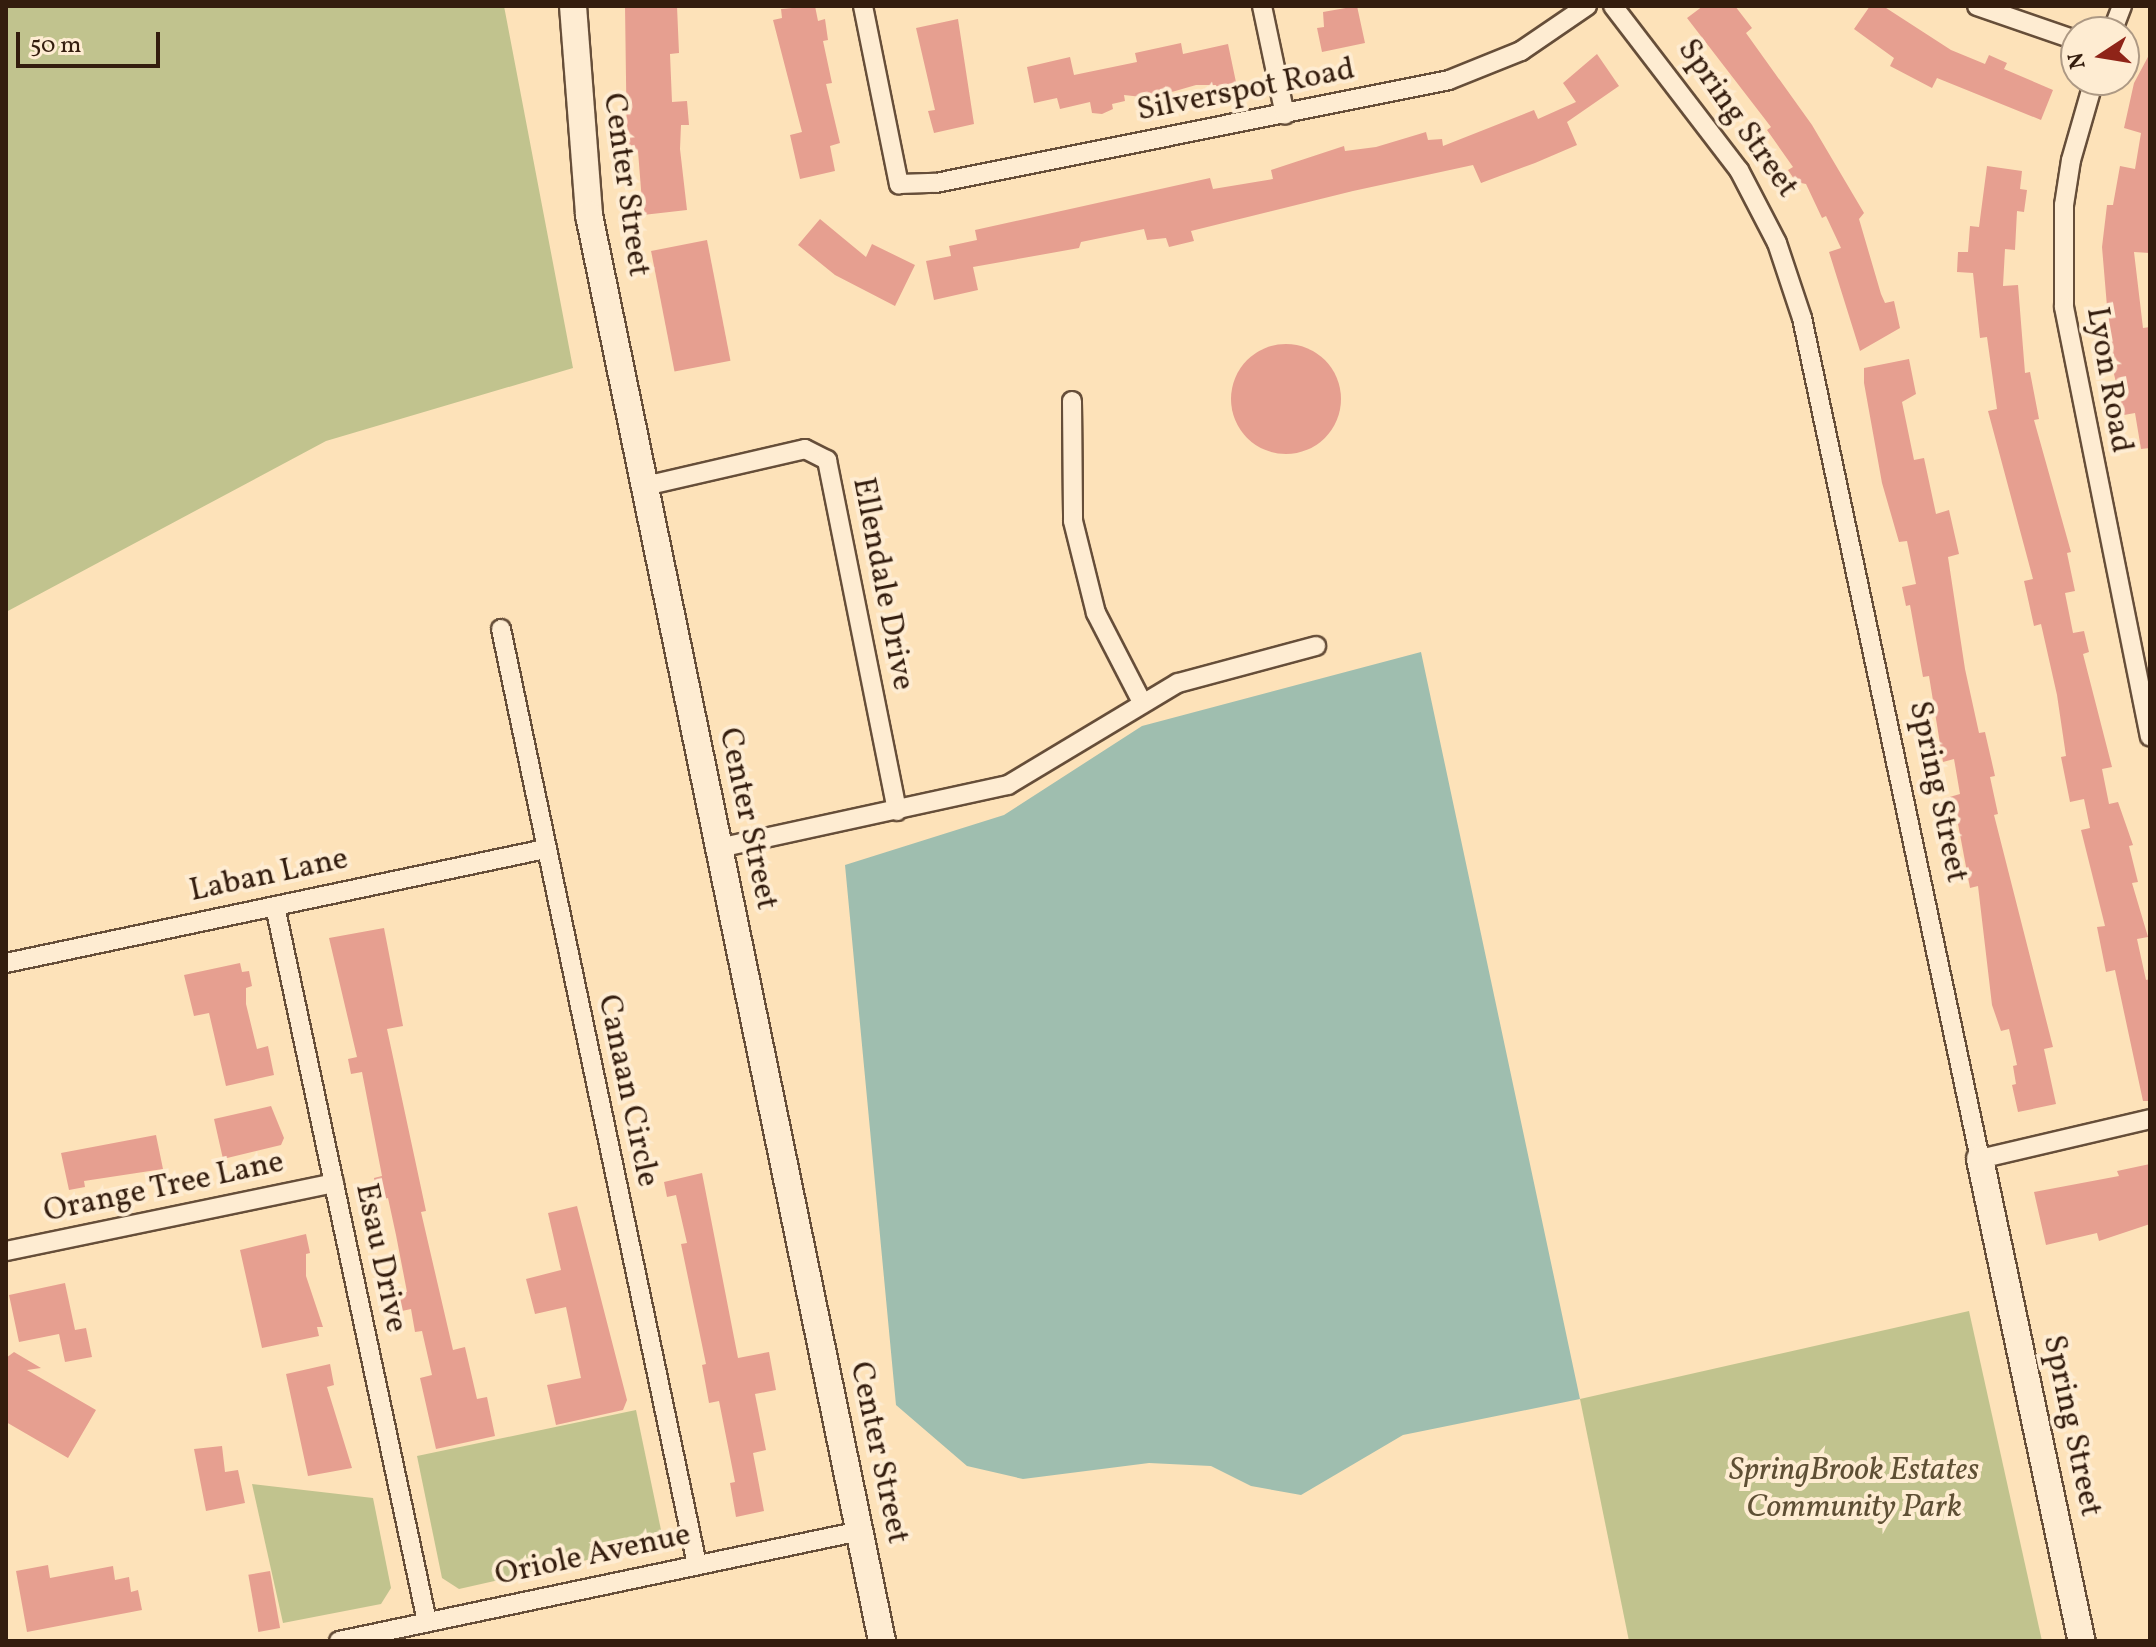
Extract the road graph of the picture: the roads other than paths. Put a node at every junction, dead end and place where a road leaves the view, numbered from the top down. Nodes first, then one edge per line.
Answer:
1 (573, 6) edge
2 (863, 6) edge
3 (1262, 6) edge
4 (1587, 6) edge
5 (1613, 6) edge
6 (1977, 6) edge
7 (2060, 35) edge
8 (2089, 96) edge
9 (1285, 115) junction
10 (1072, 401) dead end
11 (645, 486) junction
12 (501, 629) dead end
13 (1316, 646) dead end
14 (1142, 702) junction
15 (2150, 736) edge
16 (897, 811) junction
17 (719, 848) junction
18 (545, 849) junction
19 (275, 906) junction
20 (6, 963) edge
21 (2150, 1119) edge
22 (1980, 1159) junction
23 (334, 1183) junction
24 (6, 1251) edge
25 (860, 1531) junction
26 (697, 1565) junction
27 (427, 1622) junction
28 (339, 1641) edge
29 (882, 1641) edge
30 (2082, 1641) edge

1 - 11 street, Center Street
2 - 9 street, Silverspot Road
3 - 9 street
4 - 9 street, Silverspot Road
5 - 22 street, Spring Street
6 - 7 street
8 - 15 street, Lyon Road
10 - 14 street
11 - 16 street, Ellendale Drive
11 - 17 street, Center Street
12 - 18 street, Canaan Circle
13 - 14 street
14 - 16 street
16 - 17 street
17 - 25 street, Center Street
18 - 19 street, Laban Lane
18 - 26 street, Canaan Circle
19 - 20 street, Laban Lane
19 - 23 street, Esau Drive
21 - 22 street
22 - 30 street, Spring Street
23 - 24 street, Orange Tree Lane
23 - 27 street, Esau Drive
25 - 26 street, Oriole Avenue
25 - 29 street, Center Street
26 - 27 street, Oriole Avenue
27 - 28 street, Oriole Avenue

